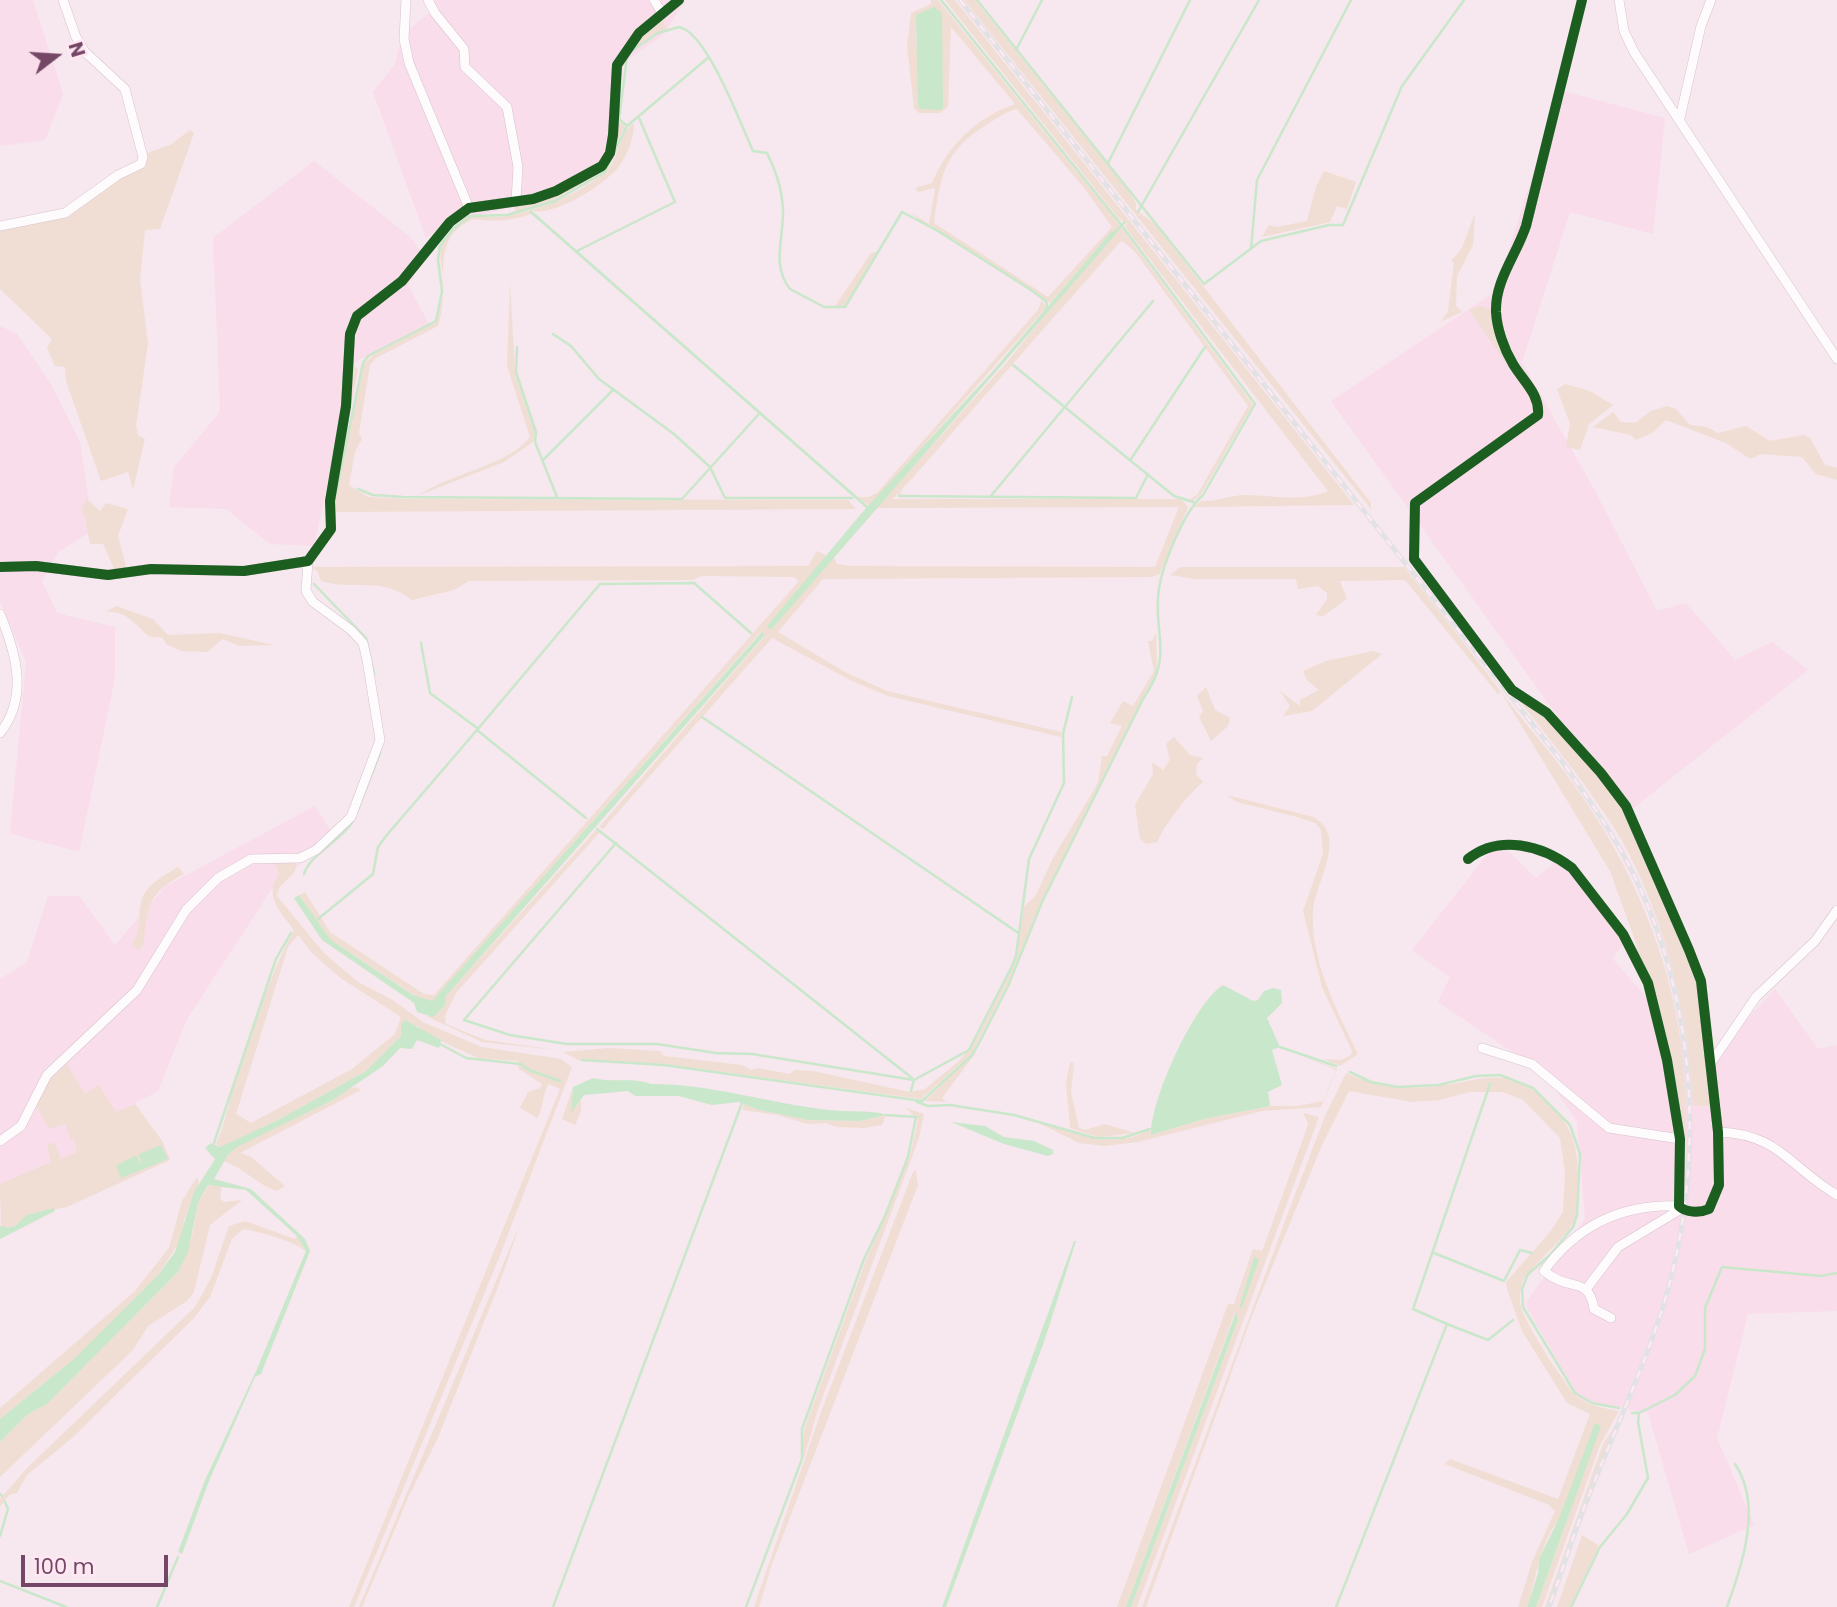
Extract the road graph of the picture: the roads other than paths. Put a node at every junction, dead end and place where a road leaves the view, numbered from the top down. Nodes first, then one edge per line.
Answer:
1 (64, 0) edge
2 (406, 0) edge
3 (428, 0) edge
4 (654, 0) edge
5 (679, 0) edge
6 (1582, 0) edge
7 (1619, 0) edge
8 (1711, 0) edge
9 (663, 13) junction
10 (1681, 118) junction
11 (516, 201) junction
12 (469, 208) junction
13 (0, 226) edge
14 (1837, 359) edge
15 (308, 561) junction
16 (0, 567) edge
17 (0, 614) edge
18 (0, 733) edge
19 (1468, 859) dead end
20 (1837, 911) edge
21 (1482, 1048) dead end
22 (1711, 1063) junction
23 (1718, 1132) junction
24 (1679, 1139) junction
25 (0, 1141) edge
26 (1837, 1195) edge
27 (1680, 1208) junction
28 (1587, 1288) junction
29 (1611, 1318) dead end

1 - 13 street
2 - 12 street
3 - 11 street
4 - 9 street
5 - 9 street
6 - 22 street
7 - 10 street
8 - 10 street
9 - 11 street
10 - 14 street
11 - 12 street
12 - 15 street
15 - 16 street
15 - 25 street
17 - 18 street
19 - 24 street
20 - 22 street
21 - 24 street
22 - 23 street
23 - 26 street
23 - 27 street
24 - 27 street
27 - 28 street
27 - 28 street
28 - 29 street

